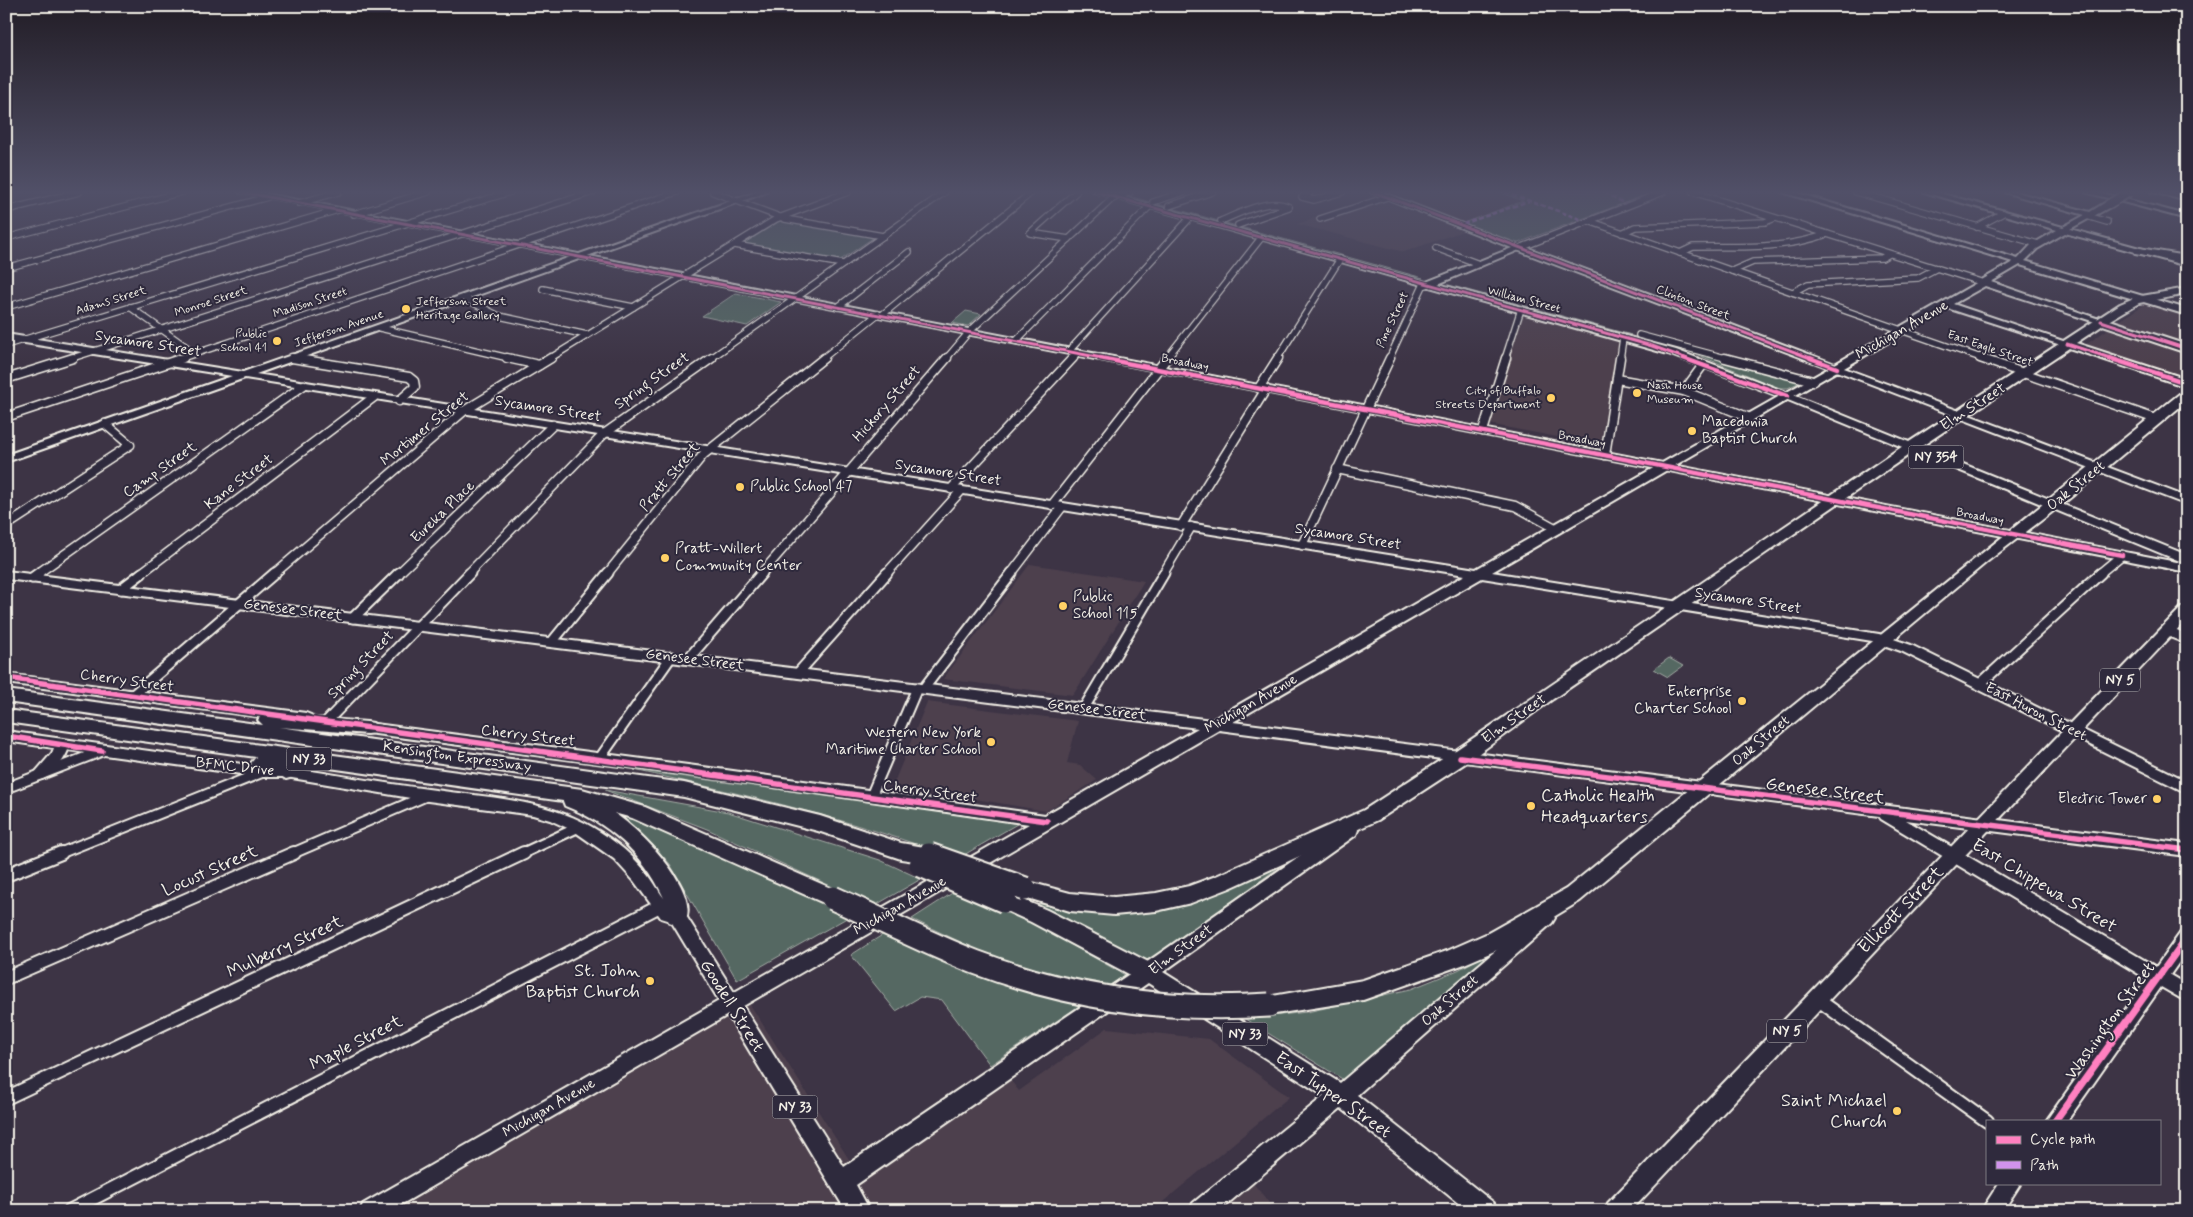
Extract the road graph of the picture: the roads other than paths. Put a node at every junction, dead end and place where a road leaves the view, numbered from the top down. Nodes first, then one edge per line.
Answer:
1 (77, 249) edge
2 (205, 249) edge
3 (324, 249) edge
4 (415, 249) edge
5 (508, 249) edge
6 (539, 249) edge
7 (604, 249) edge
8 (727, 249) edge
9 (761, 249) edge
10 (865, 249) edge
11 (962, 249) edge
12 (1058, 249) edge
13 (1107, 249) edge
14 (1163, 249) edge
15 (1253, 249) edge
16 (1302, 249) edge
17 (1325, 249) edge
18 (1438, 249) edge
19 (1518, 249) edge
20 (1522, 249) edge
21 (1668, 249) edge
22 (1689, 249) edge
23 (1873, 249) edge
24 (1975, 249) edge
25 (2033, 249) edge
26 (2131, 249) edge
27 (2139, 251) junction
28 (910, 252) dead end
29 (1680, 253) junction
30 (1889, 254) junction
31 (581, 257) junction
32 (1340, 259) junction
33 (2187, 259) edge
34 (2019, 262) junction
35 (843, 264) junction
36 (1479, 264) junction
37 (2187, 264) edge
38 (6, 268) edge
39 (1937, 268) junction
40 (1732, 271) junction
41 (682, 277) junction
42 (1439, 280) junction
43 (1984, 283) junction
44 (1429, 284) junction
45 (543, 289) dead end
46 (2187, 291) edge
47 (1793, 292) junction
48 (464, 298) junction
49 (795, 298) junction
50 (2142, 298) junction
51 (1946, 305) junction
52 (6, 307) edge
53 (130, 307) junction
54 (633, 307) junction
55 (838, 307) junction
56 (1521, 309) junction
57 (2187, 312) edge
58 (880, 315) junction
59 (2101, 321) junction
60 (380, 328) junction
61 (162, 329) junction
62 (1902, 330) junction
63 (969, 332) junction
64 (587, 335) junction
65 (1639, 335) junction
66 (6, 337) edge
67 (1623, 338) junction
68 (22, 340) junction
69 (1016, 341) junction
70 (2067, 344) junction
71 (6, 345) edge
72 (2187, 349) edge
73 (94, 351) junction
74 (1073, 352) junction
75 (195, 353) junction
76 (292, 358) junction
77 (168, 363) junction
78 (539, 365) junction
79 (1703, 365) junction
80 (1159, 368) junction
81 (1837, 368) junction
82 (2025, 373) junction
83 (244, 375) junction
84 (6, 379) edge
85 (1617, 380) junction
86 (1813, 382) junction
87 (2187, 382) edge
88 (304, 385) junction
89 (1263, 388) junction
90 (1684, 391) junction
91 (2187, 394) edge
92 (374, 396) junction
93 (1787, 396) junction
94 (399, 400) junction
95 (1366, 408) junction
96 (464, 411) junction
97 (1961, 415) junction
98 (6, 417) edge
99 (1750, 418) junction
100 (2156, 419) junction
101 (105, 424) junction
102 (553, 425) junction
103 (1482, 431) junction
104 (604, 434) junction
105 (1911, 447) junction
106 (708, 450) junction
107 (1605, 454) junction
108 (6, 458) edge
109 (1666, 466) junction
110 (2099, 468) junction
111 (1337, 470) junction
112 (848, 472) junction
113 (956, 490) junction
114 (1836, 500) junction
115 (2187, 501) edge
116 (2053, 505) junction
117 (1057, 506) junction
118 (6, 526) edge
119 (1186, 526) junction
120 (1557, 529) junction
121 (2014, 534) junction
122 (1302, 545) junction
123 (2122, 555) junction
124 (2187, 560) edge
125 (2187, 568) edge
126 (1479, 574) junction
127 (6, 575) edge
128 (32, 578) junction
129 (121, 590) junction
130 (239, 604) junction
131 (1679, 605) junction
132 (2187, 610) edge
133 (353, 618) junction
134 (419, 626) junction
135 (2167, 631) junction
136 (1884, 639) junction
137 (2187, 639) edge
138 (552, 642) junction
139 (671, 657) junction
140 (688, 659) junction
141 (798, 673) junction
142 (6, 678) edge
143 (1980, 684) junction
144 (920, 688) junction
145 (133, 695) junction
146 (6, 696) edge
147 (47, 700) junction
148 (1084, 708) junction
149 (6, 716) edge
150 (327, 721) junction
151 (1216, 725) junction
152 (367, 728) junction
153 (2072, 730) junction
154 (101, 731) junction
155 (6, 736) edge
156 (62, 744) junction
157 (102, 751) junction
158 (1460, 757) junction
159 (600, 758) junction
160 (263, 772) junction
161 (286, 772) junction
162 (40, 775) junction
163 (6, 788) edge
164 (517, 788) junction
165 (2187, 788) edge
166 (1704, 789) junction
167 (428, 795) junction
168 (872, 796) junction
169 (1880, 812) junction
170 (1371, 815) junction
171 (1047, 821) junction
172 (1983, 825) junction
173 (579, 827) junction
174 (2187, 850) edge
175 (901, 851) junction
176 (1953, 855) junction
177 (6, 875) edge
178 (1573, 895) junction
179 (660, 906) junction
180 (677, 916) junction
181 (2187, 937) edge
182 (1148, 973) junction
183 (2158, 977) junction
184 (6, 978) edge
185 (2187, 994) edge
186 (1817, 999) junction
187 (731, 1004) junction
188 (1341, 1095) junction
189 (6, 1098) edge
190 (1986, 1120) edge
191 (2056, 1120) edge
192 (841, 1182) junction
193 (2010, 1184) edge
194 (69, 1211) edge
195 (370, 1211) edge
196 (859, 1211) edge
197 (1201, 1211) edge
198 (1486, 1211) edge
199 (1616, 1211) edge
200 (1991, 1211) edge

1 - 38 street
2 - 52 street
3 - 53 street, Adams Street
4 - 61 street, Monroe Street
5 - 75 street, Madison Street
6 - 31 main road, Broadway
7 - 31 street, Jefferson Avenue
8 - 41 street, Mortimer Street
9 - 35 street
10 - 35 street, Spring Street
11 - 58 street, Pratt Street
12 - 63 street, Hickory Street
13 - 69 street
14 - 74 street
15 - 80 street
16 - 32 street, William Street / NY 354
17 - 42 street, William Street / NY 354
18 - 36 street
19 - 36 main road, Pine Street
20 - 81 street, Clinton Street
21 - 29 street, East Eagle Street
22 - 29 street
23 - 30 street
24 - 34 street
25 - 34 street, Michigan Avenue
26 - 27 street
27 - 33 highway
27 - 37 street
28 - 55 street
29 - 40 street, East Eagle Street
30 - 39 street
30 - 40 street
31 - 41 main road, Broadway
31 - 48 street, Jefferson Avenue
32 - 44 street, William Street / NY 354
32 - 89 street
34 - 43 street, Michigan Avenue
34 - 50 street
35 - 49 street, Spring Street
36 - 42 main road, Pine Street
39 - 43 street
39 - 47 street
40 - 47 street, East Eagle Street
41 - 49 main road, Broadway
41 - 54 street, Mortimer Street
42 - 44 main road, Pine Street
42 - 65 main road, William Street / NY 354
43 - 51 street, Michigan Avenue
43 - 59 street
44 - 56 main road, William Street / NY 354
44 - 95 street, Pine Street
45 - 54 street
46 - 50 highway
47 - 62 street, East Eagle Street
48 - 60 street, Jefferson Avenue
48 - 64 street
49 - 55 main road, Broadway
49 - 104 street, Spring Street
50 - 57 street
50 - 59 highway, Elm Street
51 - 62 street, Michigan Avenue
51 - 70 street
53 - 61 street
53 - 68 street, Adams Street
54 - 64 street, Mortimer Street
55 - 58 main road, Broadway
56 - 67 main road, William Street / NY 354
56 - 103 street
58 - 63 main road, Broadway
58 - 106 street, Pratt Street
59 - 70 highway, Elm Street
59 - 72 highway
60 - 76 street, Jefferson Avenue
60 - 78 street
61 - 73 street, Monroe Street
61 - 75 street
62 - 81 street, Michigan Avenue
62 - 82 street, East Eagle Street
63 - 69 main road, Broadway
63 - 112 street, Hickory Street
64 - 78 street, Mortimer Street
65 - 86 street, William Street
65 - 93 main road, William Street / NY 354
66 - 68 street, Sycamore Street
67 - 79 main road, William Street / NY 354
67 - 85 street
68 - 71 street, Adams Street
68 - 73 street, Sycamore Street
69 - 74 main road, Broadway
70 - 82 highway, Elm Street
70 - 87 highway
73 - 77 street, Sycamore Street
73 - 84 street, Monroe Street
74 - 80 main road, Broadway
74 - 113 street
75 - 77 street, Madison Street
76 - 83 street, Jefferson Avenue
76 - 94 street
77 - 83 street, Sycamore Street
77 - 98 street, Madison Street
78 - 96 street, Mortimer Street
79 - 90 street
79 - 93 main road, William Street / NY 354
80 - 89 main road, Broadway
80 - 117 street
81 - 86 street, Michigan Avenue
81 - 97 street, Clinton Street
82 - 97 highway, Elm Street
82 - 100 street, East Eagle Street
83 - 88 street, Sycamore Street
83 - 101 street, Jefferson Avenue
85 - 90 street
85 - 107 street
86 - 93 street, Michigan Avenue
88 - 92 street, Sycamore Street
88 - 128 street, Camp Street
89 - 95 main road, Broadway
89 - 119 street
90 - 99 street
91 - 100 highway, Oak Street
92 - 94 street, Sycamore Street
92 - 129 street, Kane Street
93 - 99 street, Michigan Avenue
93 - 105 main road, William Street / NY 354
94 - 96 street, Sycamore Street
95 - 103 main road, Broadway
95 - 111 street, Pine Street
96 - 102 street, Sycamore Street
96 - 130 street, Mortimer Street
97 - 105 highway, Elm Street
97 - 110 main road, Clinton Street
99 - 109 street, Michigan Avenue
100 - 110 highway, Oak Street
101 - 108 street, Jefferson Avenue
101 - 118 street
102 - 104 street, Sycamore Street
102 - 133 street, Eureka Place
103 - 107 main road, Broadway
104 - 106 street, Sycamore Street
104 - 134 street, Spring Street
105 - 114 highway, Elm Street
105 - 116 main road, William Street / NY 354
106 - 112 street, Sycamore Street
106 - 138 street, Pratt Street
107 - 109 main road, Broadway
109 - 114 main road, Broadway
109 - 120 street, Michigan Avenue
110 - 115 main road, Clinton Street
110 - 116 highway, Oak Street
111 - 120 street
111 - 122 street, Pine Street
112 - 113 street, Sycamore Street
112 - 140 street, Hickory Street
113 - 117 street, Sycamore Street
113 - 141 street
114 - 121 main road, Broadway
114 - 131 highway, Elm Street
116 - 121 highway, Oak Street
116 - 124 main road, William Street / NY 354
117 - 119 street, Sycamore Street
117 - 144 street
119 - 122 street, Sycamore Street
119 - 148 street
120 - 126 street, Michigan Avenue
121 - 123 main road, Broadway
121 - 136 highway, Oak Street
122 - 126 street, Sycamore Street
123 - 125 main road, Broadway
123 - 143 street
126 - 131 street, Sycamore Street
126 - 151 street, Michigan Avenue
127 - 128 street, Genesee Street
128 - 129 street, Genesee Street
129 - 130 street, Genesee Street
130 - 133 street, Genesee Street
130 - 145 street, Mortimer Street
131 - 136 street, Sycamore Street
131 - 158 highway, Elm Street
132 - 135 main road, Ellicott Street / NY 5
133 - 134 street, Genesee Street
134 - 138 street, Genesee Street
134 - 150 street, Spring Street
135 - 137 street
135 - 153 main road, Ellicott Street / NY 5
136 - 143 street, East Huron Street
136 - 166 highway, Oak Street
138 - 139 street, Genesee Street
139 - 140 street, Genesee Street
139 - 159 street
140 - 141 street, Genesee Street
141 - 144 street, Genesee Street
142 - 145 street, Cherry Street
143 - 153 street, East Huron Street
144 - 148 street, Genesee Street
144 - 168 street
145 - 150 street, Cherry Street
146 - 147 highway, Kensington Expressway / NY 33
147 - 152 highway
147 - 175 highway, Kensington Expressway / NY 33
148 - 151 street, Genesee Street
149 - 154 highway, Kensington Expressway / NY 33
150 - 152 street, Cherry Street
151 - 158 street, Genesee Street
151 - 171 street, Michigan Avenue
152 - 159 street, Cherry Street
153 - 165 street, East Huron Street
153 - 172 main road, Ellicott Street / NY 5
154 - 161 highway
154 - 164 highway, Kensington Expressway / NY 33
155 - 156 street, BFMC Drive
156 - 157 street, BFMC Drive
156 - 162 street
157 - 160 street, BFMC Drive
157 - 162 street
158 - 166 street, Genesee Street
158 - 170 highway, Elm Street
159 - 168 street, Cherry Street
160 - 161 street, BFMC Drive
160 - 177 street
161 - 167 street, BFMC Drive
162 - 163 street
164 - 178 highway, bridge
164 - 180 highway, NY 33
166 - 169 street, Genesee Street
166 - 178 highway, Oak Street
167 - 173 street, BFMC Drive
167 - 184 street, Locust Street
168 - 171 street, Cherry Street
169 - 172 street, Genesee Street
169 - 176 street, East Chippewa Street
170 - 175 highway, bridge
170 - 182 main road, Elm Street
171 - 187 street, Michigan Avenue
172 - 174 street, Genesee Street
172 - 176 main road, Ellicott Street / NY 5
173 - 179 street, Goodell Street
173 - 189 street, Mulberry Street
175 - 182 highway, NY 33, bridge
176 - 183 street, East Chippewa Street
176 - 186 main road, Ellicott Street / NY 5
178 - 188 main road, Oak Street
179 - 180 street, Goodell Street
179 - 194 street, Maple Street
180 - 187 main road, Goodell Street / NY 33
181 - 183 street, Washington Street
182 - 188 main road, East Tupper Street / NY 33
182 - 192 main road, Elm Street
183 - 185 street, East Chippewa Street
183 - 191 street, Washington Street
186 - 190 street
186 - 199 main road, Ellicott Street / NY 5
187 - 192 main road, Goodell Street / NY 33
187 - 195 street, Michigan Avenue
188 - 197 main road, Oak Street
188 - 198 main road, East Tupper Street / NY 33
192 - 196 main road, Goodell Street / NY 33
193 - 200 street

